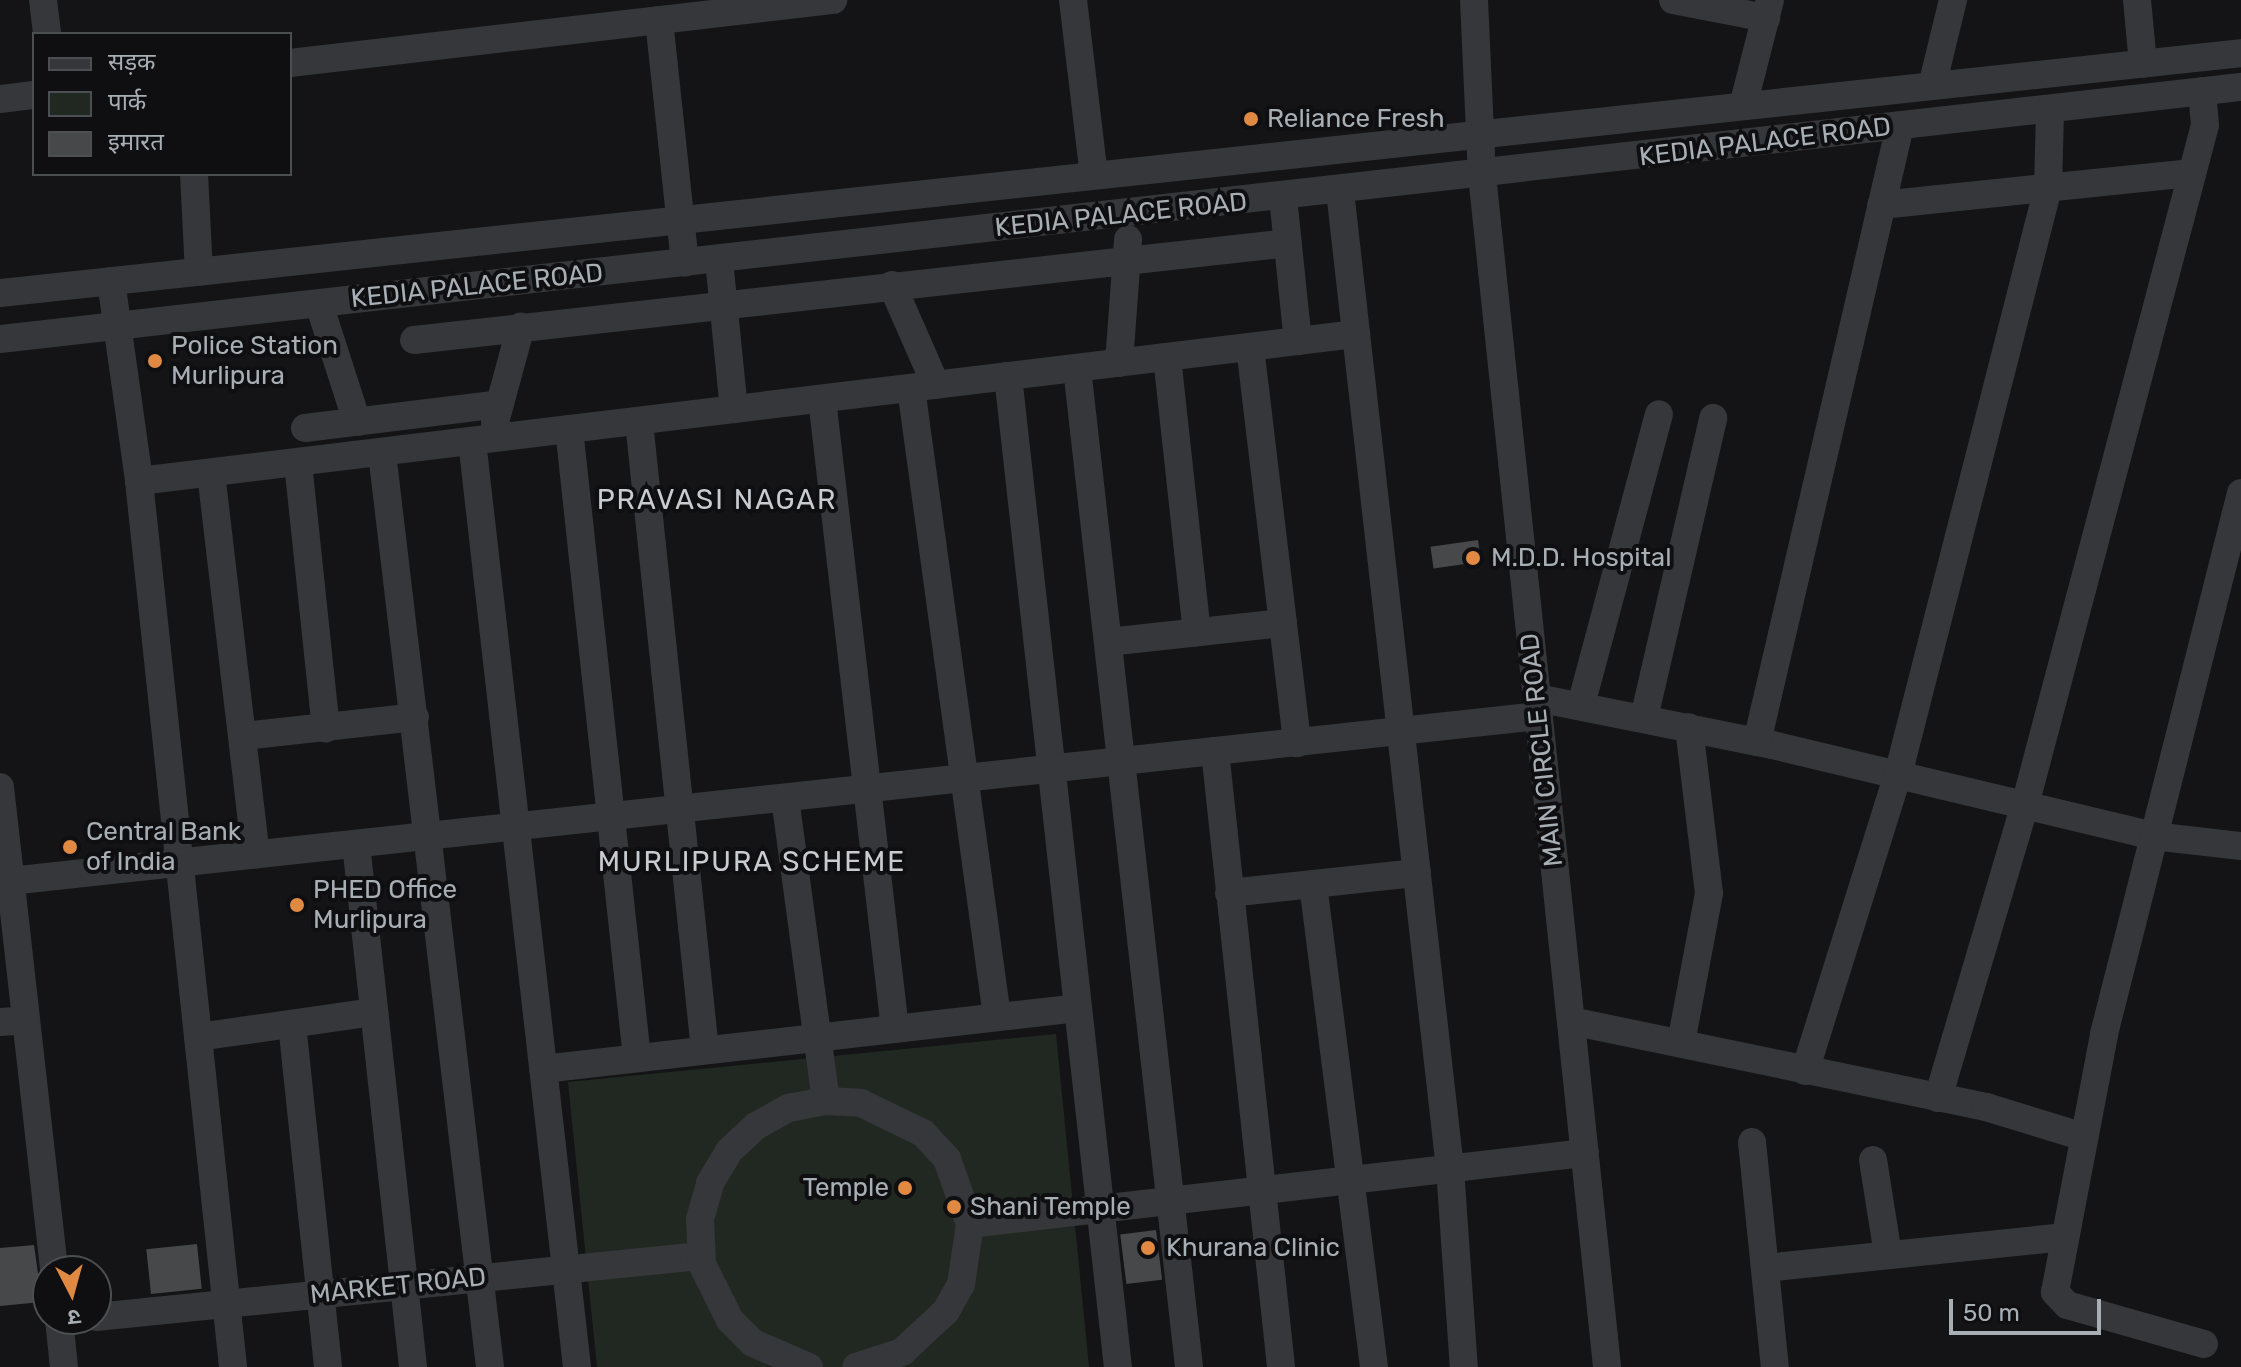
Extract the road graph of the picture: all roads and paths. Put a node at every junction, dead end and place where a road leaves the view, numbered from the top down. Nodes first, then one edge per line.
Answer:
1 (43, 0) edge
2 (833, 0) edge
3 (1073, 0) edge
4 (1474, 0) edge
5 (1673, 0) edge
6 (1953, 0) edge
7 (2137, 0) edge
8 (1768, 9) edge
9 (668, 13) edge
10 (47, 32) edge
11 (2241, 53) edge
12 (292, 63) edge
13 (2143, 64) junction
14 (1932, 86) junction
15 (2241, 87) edge
16 (2202, 91) junction
17 (32, 95) edge
18 (0, 99) edge
19 (1743, 106) junction
20 (2050, 110) junction
21 (1900, 126) junction
22 (1480, 134) junction
23 (2192, 173) junction
24 (1094, 175) junction
25 (1482, 175) junction
26 (194, 176) edge
27 (2048, 188) junction
28 (1340, 191) junction
29 (1283, 197) junction
30 (1881, 205) junction
31 (1131, 214) junction
32 (681, 220) junction
33 (1288, 243) junction
34 (1126, 257) junction
35 (719, 260) junction
36 (685, 263) junction
37 (199, 272) junction
38 (535, 280) junction
39 (111, 281) junction
40 (892, 285) junction
41 (0, 293) edge
42 (723, 303) junction
43 (319, 304) junction
44 (531, 324) junction
45 (117, 326) junction
46 (1356, 334) junction
47 (0, 339) edge
48 (414, 340) dead end
49 (1298, 341) junction
50 (1250, 347) junction
51 (1167, 357) junction
52 (1119, 363) junction
53 (1077, 368) junction
54 (1008, 376) junction
55 (923, 386) junction
56 (822, 399) junction
57 (500, 404) junction
58 (734, 409) junction
59 (1659, 414) dead end
60 (1713, 418) dead end
61 (357, 422) junction
62 (639, 422) junction
63 (305, 428) dead end
64 (569, 429) junction
65 (481, 440) junction
66 (382, 453) junction
67 (298, 463) junction
68 (211, 473) junction
69 (139, 481) junction
70 (2241, 493) edge
71 (1283, 623) junction
72 (1197, 632) junction
73 (1108, 642) junction
74 (1581, 705) junction
75 (1538, 707) junction
76 (415, 717) junction
77 (1644, 718) junction
78 (1689, 727) junction
79 (326, 729) junction
80 (1400, 732) junction
81 (244, 736) junction
82 (1757, 742) junction
83 (1297, 743) junction
84 (1215, 751) junction
85 (1122, 762) junction
86 (1052, 769) junction
87 (1898, 775) junction
88 (964, 778) junction
89 (0, 787) edge
90 (869, 789) junction
91 (785, 798) junction
92 (2025, 805) junction
93 (680, 810) junction
94 (613, 816) junction
95 (516, 827) junction
96 (426, 836) junction
97 (2153, 836) junction
98 (356, 844) junction
99 (2241, 846) edge
100 (256, 854) junction
101 (180, 863) junction
102 (1417, 873) junction
103 (10, 881) junction
104 (1313, 884) junction
105 (1229, 893) junction
106 (1078, 1008) junction
107 (374, 1012) junction
108 (997, 1017) junction
109 (13, 1021) edge
110 (1571, 1021) junction
111 (292, 1024) junction
112 (895, 1029) junction
113 (198, 1037) junction
114 (817, 1038) junction
115 (1681, 1043) junction
116 (705, 1050) junction
117 (637, 1058) junction
118 (543, 1069) junction
119 (1805, 1071) junction
120 (1938, 1098) junction
121 (826, 1101) junction
122 (2084, 1137) junction
123 (1752, 1142) dead end
124 (1585, 1153) junction
125 (1873, 1160) dead end
126 (1450, 1169) junction
127 (1346, 1181) junction
128 (1258, 1191) junction
129 (1171, 1201) junction
130 (1100, 1209) junction
131 (970, 1224) junction
132 (2065, 1237) junction
133 (51, 1255) edge
134 (1888, 1255) junction
135 (701, 1256) junction
136 (1765, 1268) junction
137 (566, 1269) junction
138 (482, 1278) junction
139 (404, 1286) junction
140 (320, 1294) junction
141 (226, 1304) junction
142 (112, 1315) edge
143 (65, 1335) edge
144 (2204, 1344) dead end
145 (64, 1367) edge
146 (233, 1367) edge
147 (328, 1367) edge
148 (413, 1367) edge
149 (490, 1367) edge
150 (577, 1367) edge
151 (809, 1367) edge
152 (856, 1367) edge
153 (1118, 1367) edge
154 (1189, 1367) edge
155 (1281, 1367) edge
156 (1374, 1367) edge
157 (1464, 1367) edge
158 (1607, 1367) edge
159 (1775, 1367) edge

1 - 10 street
2 - 9 street
3 - 24 street
4 - 22 street, MAIN CIRCLE ROAD
5 - 8 street
6 - 14 street
7 - 13 street
8 - 19 street
9 - 12 street
9 - 32 street
11 - 13 street, KEDIA PALACE ROAD
13 - 14 street, KEDIA PALACE ROAD
14 - 19 street, KEDIA PALACE ROAD
15 - 16 street, KEDIA PALACE ROAD
16 - 20 street, KEDIA PALACE ROAD
16 - 23 street
17 - 18 street
19 - 22 street, KEDIA PALACE ROAD
20 - 21 street, KEDIA PALACE ROAD
20 - 27 street
21 - 25 street, KEDIA PALACE ROAD
21 - 30 street
22 - 24 street, KEDIA PALACE ROAD
22 - 25 street, MAIN CIRCLE ROAD
23 - 27 street
23 - 92 street
24 - 32 street, KEDIA PALACE ROAD
25 - 28 street, KEDIA PALACE ROAD
25 - 75 street, MAIN CIRCLE ROAD
26 - 37 street
27 - 30 street
27 - 87 street
28 - 29 street, KEDIA PALACE ROAD
28 - 46 street
29 - 31 street, KEDIA PALACE ROAD
29 - 33 street
30 - 82 street
31 - 34 street
31 - 35 street, KEDIA PALACE ROAD
32 - 36 street
32 - 37 street, KEDIA PALACE ROAD
33 - 34 street
33 - 49 street
34 - 40 street
34 - 52 street
35 - 36 street, KEDIA PALACE ROAD
35 - 42 street
36 - 38 street, KEDIA PALACE ROAD
37 - 39 street, KEDIA PALACE ROAD
38 - 43 street, KEDIA PALACE ROAD
38 - 44 street
39 - 41 street, KEDIA PALACE ROAD
39 - 45 street
40 - 42 street
40 - 55 street
42 - 44 street
42 - 58 street
43 - 45 street, KEDIA PALACE ROAD
43 - 61 street
44 - 48 street
44 - 57 street
45 - 47 street, KEDIA PALACE ROAD
45 - 69 street
46 - 49 street
46 - 80 street
49 - 50 street
50 - 51 street
50 - 71 street
51 - 52 street
51 - 72 street
52 - 53 street
53 - 54 street
53 - 73 street
54 - 55 street
54 - 86 street
55 - 56 street
55 - 88 street
56 - 58 street
56 - 90 street
57 - 61 street
57 - 65 street
58 - 62 street
59 - 74 street
60 - 77 street
61 - 63 street
62 - 64 street
62 - 93 street
64 - 65 street
64 - 94 street
65 - 66 street
65 - 95 street
66 - 67 street
66 - 76 street
67 - 68 street
67 - 79 street
68 - 69 street
68 - 81 street
69 - 101 street
70 - 97 street
71 - 72 street
71 - 83 street
72 - 73 street
73 - 85 street
74 - 75 street
74 - 77 street
75 - 80 street
75 - 110 street, MAIN CIRCLE ROAD
76 - 79 street
76 - 96 street
77 - 78 street
78 - 82 street
78 - 115 street
79 - 81 street
80 - 83 street
80 - 102 street
81 - 100 street
82 - 87 street
83 - 84 street
84 - 85 street
84 - 105 street
85 - 86 street
85 - 129 street
86 - 88 street
86 - 106 street
87 - 92 street
87 - 119 street
88 - 90 street
88 - 108 street
89 - 103 street
90 - 91 street
90 - 112 street
91 - 93 street
91 - 114 street
92 - 97 street
92 - 120 street
93 - 94 street
93 - 116 street
94 - 95 street
94 - 117 street
95 - 96 street
95 - 118 street
96 - 98 street
96 - 138 street
97 - 99 street
97 - 122 street
98 - 100 street
98 - 107 street
100 - 101 street
101 - 103 street
101 - 113 street
102 - 104 street
102 - 126 street
103 - 109 street
104 - 105 street
104 - 127 street
105 - 128 street
106 - 108 street
106 - 130 street
107 - 111 street
107 - 139 street
108 - 112 street
109 - 133 street
110 - 115 street
110 - 124 street, MAIN CIRCLE ROAD
111 - 113 street
111 - 140 street
112 - 114 street
113 - 141 street
114 - 116 street
114 - 121 street
115 - 119 street
116 - 117 street
117 - 118 street
118 - 137 street
119 - 120 street
120 - 122 street
121 - 131 street
121 - 135 street
122 - 132 street
123 - 136 street
124 - 126 street
124 - 158 street, MAIN CIRCLE ROAD
125 - 134 street
126 - 127 street
126 - 157 street
127 - 128 street
127 - 156 street
128 - 129 street
128 - 155 street
129 - 130 street
129 - 154 street
130 - 131 street
130 - 153 street
131 - 152 street
132 - 134 street
132 - 144 street
134 - 136 street
135 - 137 street, MARKET ROAD
135 - 151 street
136 - 159 street
137 - 138 street, MARKET ROAD
137 - 150 street
138 - 139 street, MARKET ROAD
138 - 149 street
139 - 140 street, MARKET ROAD
139 - 148 street
140 - 141 street, MARKET ROAD
140 - 147 street
141 - 142 street, MARKET ROAD
141 - 146 street
143 - 145 street

